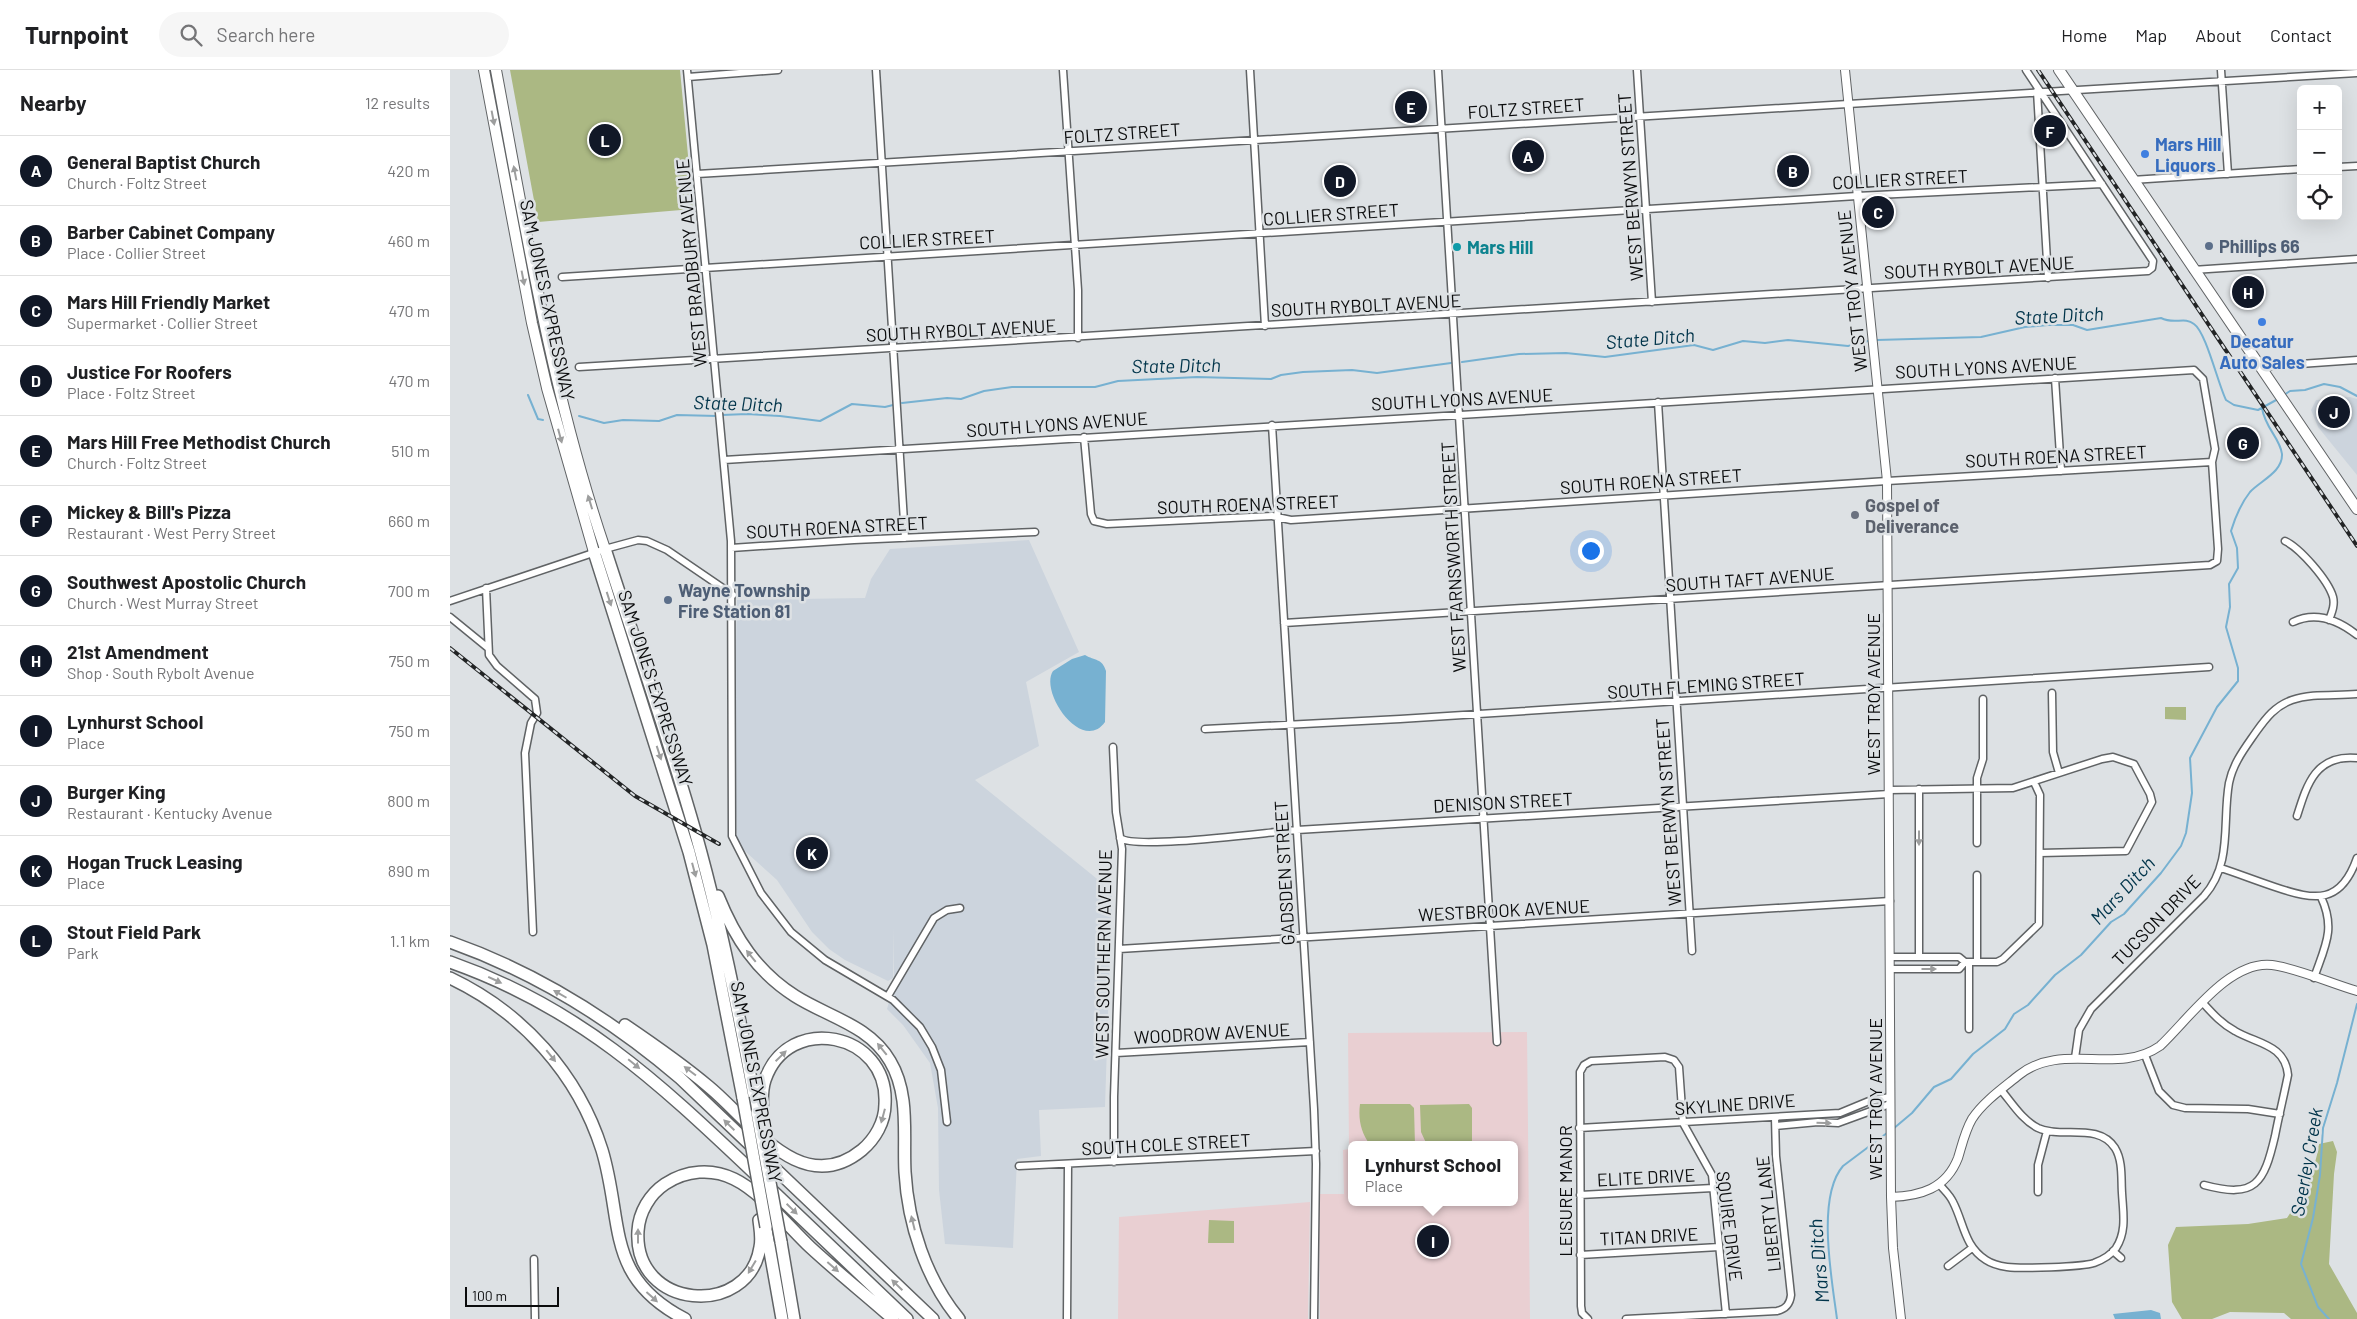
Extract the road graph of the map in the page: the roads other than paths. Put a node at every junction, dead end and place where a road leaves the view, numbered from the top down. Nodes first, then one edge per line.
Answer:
1 (484, 70) edge
2 (496, 70) edge
3 (778, 70) edge
4 (876, 70) edge
5 (1063, 70) edge
6 (1250, 70) edge
7 (1438, 70) edge
8 (1637, 70) edge
9 (1844, 70) edge
10 (2026, 70) edge
11 (2059, 70) edge
12 (2221, 70) edge
13 (688, 73) edge
14 (2357, 73) edge
15 (2222, 81) junction
16 (2072, 89) junction
17 (2038, 91) junction
18 (1848, 103) junction
19 (1641, 116) junction
20 (1441, 128) junction
21 (1254, 140) junction
22 (1068, 151) junction
23 (882, 163) junction
24 (2357, 166) edge
25 (2342, 167) edge
26 (2297, 169) edge
27 (697, 174) junction
28 (2228, 174) junction
29 (2132, 180) junction
30 (2102, 184) junction
31 (2044, 186) junction
32 (1857, 196) junction
33 (1646, 209) junction
34 (1447, 221) junction
35 (1260, 233) junction
36 (1075, 246) junction
37 (889, 255) junction
38 (2357, 259) edge
39 (706, 267) junction
40 (2193, 270) junction
41 (562, 277) dead end
42 (2048, 278) junction
43 (1867, 289) junction
44 (1652, 302) junction
45 (1453, 315) junction
46 (1265, 326) junction
47 (1078, 338) junction
48 (894, 349) junction
49 (715, 359) junction
50 (2357, 360) edge
51 (579, 367) dead end
52 (2259, 367) junction
53 (2055, 378) junction
54 (1878, 389) junction
55 (1658, 402) junction
56 (1460, 415) junction
57 (1272, 426) junction
58 (1084, 437) junction
59 (901, 449) junction
60 (724, 460) junction
61 (2212, 462) junction
62 (2061, 471) junction
63 (1887, 481) junction
64 (1664, 496) junction
65 (1465, 509) junction
66 (2357, 509) edge
67 (1278, 516) junction
68 (1035, 532) dead end
69 (905, 538) junction
70 (2285, 541) dead end
71 (731, 548) junction
72 (600, 550) junction
73 (1888, 584) junction
74 (486, 588) junction
75 (733, 595) junction
76 (1671, 599) junction
77 (450, 600) edge
78 (1471, 612) junction
79 (450, 616) edge
80 (2329, 620) junction
81 (1284, 622) junction
82 (2293, 622) dead end
83 (2357, 635) edge
84 (488, 648) junction
85 (2209, 667) dead end
86 (1888, 688) junction
87 (2052, 694) dead end
88 (2357, 694) edge
89 (1983, 699) dead end
90 (1676, 702) junction
91 (1478, 714) junction
92 (1291, 724) junction
93 (1205, 729) dead end
94 (1113, 747) dead end
95 (2357, 758) edge
96 (2059, 773) junction
97 (2034, 782) junction
98 (1919, 789) junction
99 (1977, 789) junction
100 (1889, 792) junction
101 (1683, 806) junction
102 (2297, 816) dead end
103 (1484, 818) junction
104 (1297, 830) junction
105 (1120, 838) junction
106 (1977, 843) dead end
107 (2040, 853) junction
108 (702, 857) junction
109 (2357, 858) edge
110 (2221, 868) junction
111 (1977, 875) dead end
112 (2321, 897) junction
113 (1890, 901) junction
114 (960, 908) dead end
115 (1690, 914) junction
116 (1490, 926) junction
117 (533, 932) dead end
118 (1303, 937) junction
119 (450, 942) edge
120 (1119, 949) junction
121 (1692, 951) dead end
122 (1919, 956) junction
123 (1890, 957) junction
124 (450, 962) edge
125 (1967, 962) junction
126 (1977, 962) junction
127 (1890, 969) junction
128 (450, 978) edge
129 (2314, 978) junction
130 (2357, 991) edge
131 (888, 996) junction
132 (578, 1004) junction
133 (2203, 1004) junction
134 (1969, 1029) dead end
135 (1310, 1042) junction
136 (1497, 1042) dead end
137 (1116, 1053) junction
138 (2145, 1055) junction
139 (2075, 1058) junction
140 (1675, 1061) joint
141 (2001, 1090) junction
142 (1890, 1100) junction
143 (2280, 1114) junction
144 (760, 1115) junction
145 (1775, 1118) junction
146 (947, 1122) dead end
147 (1683, 1123) junction
148 (1776, 1126) junction
149 (1579, 1128) junction
150 (2047, 1131) junction
151 (1316, 1151) junction
152 (1114, 1162) junction
153 (1068, 1165) junction
154 (1019, 1166) dead end
155 (1939, 1184) junction
156 (2204, 1185) dead end
157 (1713, 1188) junction
158 (2038, 1192) dead end
159 (1580, 1195) junction
160 (1891, 1197) junction
161 (763, 1224) junction
162 (1719, 1247) junction
163 (1972, 1248) junction
164 (2113, 1251) junction
165 (1580, 1255) junction
166 (2121, 1258) dead end
167 (534, 1260) dead end
168 (1948, 1266) dead end
169 (1726, 1314) junction
170 (1586, 1318) edge
171 (535, 1319) edge
172 (685, 1319) edge
173 (782, 1319) edge
174 (794, 1319) edge
175 (893, 1319) edge
176 (906, 1319) edge
177 (933, 1319) edge
178 (959, 1319) edge
179 (1067, 1319) edge
180 (1314, 1319) edge
181 (1626, 1319) edge
182 (1901, 1319) edge

1 -> 72 main road, SAM JONES EXPRESSWAY
72 -> 2 main road, SAM JONES EXPRESSWAY
3 - 13 street
4 - 23 street
5 - 22 street
6 - 21 street
7 - 20 street, WEST FARNSWORTH STREET
8 - 19 street, WEST BERWYN STREET
9 - 18 street, WEST TROY AVENUE
10 - 17 street
11 - 16 main road
12 - 15 street
13 - 27 street, WEST BRADBURY AVENUE
14 - 15 street, FOLTZ STREET
15 - 16 street, FOLTZ STREET
15 - 28 street
16 - 17 street, FOLTZ STREET
16 - 29 main road
17 - 18 street, FOLTZ STREET
17 - 30 street
17 - 31 street
18 - 19 street, FOLTZ STREET
18 - 32 street, WEST TROY AVENUE
19 - 20 street, FOLTZ STREET
19 - 33 street, WEST BERWYN STREET
20 - 21 street, FOLTZ STREET
20 - 34 street, WEST FARNSWORTH STREET
21 - 22 street, FOLTZ STREET
21 - 35 street
22 - 23 street, FOLTZ STREET
22 - 36 street
23 - 27 street, FOLTZ STREET
23 - 37 street
24 - 25 street
26 - 28 street
27 - 39 street, WEST BRADBURY AVENUE
28 - 29 street
29 - 40 main road
30 - 31 street, COLLIER STREET
30 - 42 street, SOUTH RYBOLT AVENUE
31 - 32 street, COLLIER STREET
31 - 42 street
32 - 33 street, COLLIER STREET
32 - 43 street, WEST TROY AVENUE
33 - 34 street, COLLIER STREET
33 - 44 street, WEST BERWYN STREET
34 - 35 street, COLLIER STREET
34 - 45 street, WEST FARNSWORTH STREET
35 - 36 street, COLLIER STREET
35 - 46 street
36 - 37 street, COLLIER STREET
36 - 47 street
37 - 39 street, COLLIER STREET
37 - 48 street
38 - 40 street
39 - 41 street, COLLIER STREET
39 - 49 street, WEST BRADBURY AVENUE
40 - 52 main road
42 - 43 street, SOUTH RYBOLT AVENUE
43 - 44 street, SOUTH RYBOLT AVENUE
43 - 54 street, WEST TROY AVENUE
44 - 45 street, SOUTH RYBOLT AVENUE
45 - 46 street, SOUTH RYBOLT AVENUE
45 - 56 street, WEST FARNSWORTH STREET
46 - 47 street, SOUTH RYBOLT AVENUE
47 - 48 street, SOUTH RYBOLT AVENUE
48 - 49 street, SOUTH RYBOLT AVENUE
48 - 59 street
49 - 51 street, SOUTH RYBOLT AVENUE
49 - 60 street, WEST BRADBURY AVENUE
50 - 52 street
52 - 66 main road
53 - 54 street, SOUTH LYONS AVENUE
53 - 61 street, SOUTH LYONS AVENUE
53 - 62 street
54 - 55 street, SOUTH LYONS AVENUE
54 - 63 street, WEST TROY AVENUE
55 - 56 street, SOUTH LYONS AVENUE
55 - 64 street, WEST BERWYN STREET
56 - 57 street, SOUTH LYONS AVENUE
56 - 65 street, WEST FARNSWORTH STREET
57 - 58 street, SOUTH LYONS AVENUE
57 - 67 street, GADSDEN STREET
58 - 59 street, SOUTH LYONS AVENUE
58 - 67 street, SOUTH ROENA STREET
59 - 60 street, SOUTH LYONS AVENUE
59 - 69 street
60 - 71 street, WEST BRADBURY AVENUE
61 - 62 street, SOUTH ROENA STREET
61 - 73 street, SOUTH TAFT AVENUE
62 - 63 street, SOUTH ROENA STREET
63 - 64 street, SOUTH ROENA STREET
63 - 73 street, WEST TROY AVENUE
64 - 65 street, SOUTH ROENA STREET
64 - 76 street, WEST BERWYN STREET
65 - 67 street, SOUTH ROENA STREET
65 - 78 street, WEST FARNSWORTH STREET
67 - 81 street, GADSDEN STREET
68 - 69 street, SOUTH ROENA STREET
69 - 71 street, SOUTH ROENA STREET
70 - 80 street
71 - 75 street, WEST BRADBURY AVENUE
72 - 74 street
72 - 75 street
72 - 108 highway, SAM JONES EXPRESSWAY
72 -> 161 highway, SAM JONES EXPRESSWAY, bridge
73 - 76 street, SOUTH TAFT AVENUE
73 - 86 street, WEST TROY AVENUE
74 - 77 street
74 - 84 street
75 - 131 street, WEST BRADBURY AVENUE
76 - 78 street, SOUTH TAFT AVENUE
76 - 90 street, WEST BERWYN STREET
78 - 81 street, SOUTH TAFT AVENUE
78 - 91 street, WEST FARNSWORTH STREET
79 - 84 street
80 - 82 street
80 - 83 street
81 - 92 street, GADSDEN STREET
84 - 117 street
85 - 86 street, SOUTH FLEMING STREET
86 - 90 street, SOUTH FLEMING STREET
86 - 100 street, WEST TROY AVENUE
87 - 96 street
88 - 110 street, TUCSON DRIVE
89 - 99 street
90 - 91 street, SOUTH FLEMING STREET
90 - 101 street, WEST BERWYN STREET
91 - 92 street, SOUTH FLEMING STREET
91 - 103 street, WEST FARNSWORTH STREET
92 - 93 street, SOUTH FLEMING STREET
92 - 104 street, GADSDEN STREET
94 - 105 street, WEST SOUTHERN AVENUE
95 - 102 street
96 - 97 street, DENISON STREET
96 - 107 street, DENISON STREET
97 - 99 street, DENISON STREET
97 - 107 street
98 - 99 street, DENISON STREET
98 - 100 street, DENISON STREET
98 -> 122 street
99 - 106 street
100 - 101 street, DENISON STREET
100 - 113 street, WEST TROY AVENUE
101 - 103 street, DENISON STREET
101 - 115 street, WEST BERWYN STREET
103 - 104 street, DENISON STREET
103 - 116 street, WEST FARNSWORTH STREET
104 - 105 street, DENISON STREET
104 - 118 street, GADSDEN STREET
105 - 120 street, WEST SOUTHERN AVENUE
107 - 126 street
108 - 144 highway, SAM JONES EXPRESSWAY
178 -> 108 highway
109 - 112 street
110 - 112 street
110 - 139 street, TUCSON DRIVE
111 - 126 street
112 - 129 street
113 - 115 street, WESTBROOK AVENUE
113 - 123 street, WEST TROY AVENUE
114 - 131 street
115 - 116 street, WESTBROOK AVENUE
115 - 121 street, WEST BERWYN STREET
116 - 118 street, WESTBROOK AVENUE
116 - 136 street, WEST FARNSWORTH STREET
118 - 120 street, WESTBROOK AVENUE
118 - 135 street, GADSDEN STREET
132 -> 119 highway
120 - 137 street, WEST SOUTHERN AVENUE
122 - 123 street
122 - 125 street
123 - 127 street, WEST TROY AVENUE
124 -> 176 highway
125 - 126 street
127 -> 125 street
125 - 134 street
127 - 142 street, WEST TROY AVENUE
128 -> 172 highway
129 - 130 street
129 - 133 street
131 - 146 street, WEST BRADBURY AVENUE
144 -> 132 highway
177 -> 132 highway
133 - 138 street
133 - 143 street
135 - 137 street, WOODROW AVENUE
135 - 151 street, GADSDEN STREET
137 - 152 street, WEST SOUTHERN AVENUE
138 - 139 street
138 - 143 street
139 - 141 street
140 - 147 street, SQUIRE DRIVE
140 - 149 street, LEISURE MANOR
141 - 150 street
141 - 155 street
142 - 145 street, SKYLINE DRIVE
148 -> 142 street, SKYLINE DRIVE
142 - 160 street, WEST TROY AVENUE
143 - 156 street
144 - 174 highway, SAM JONES EXPRESSWAY, bridge
145 - 147 street, SKYLINE DRIVE
145 - 148 street, LIBERTY LANE
147 - 149 street, SKYLINE DRIVE
147 - 157 street, SQUIRE DRIVE
148 - 169 street, LIBERTY LANE
149 - 159 street, LEISURE MANOR
150 - 158 street
150 - 164 street
151 - 152 street, SOUTH COLE STREET
151 - 180 street, GADSDEN STREET
152 - 153 street, SOUTH COLE STREET
153 - 154 street, SOUTH COLE STREET
153 - 179 street
155 - 160 street
155 - 163 street
157 - 159 street, ELITE DRIVE
157 - 162 street, SQUIRE DRIVE
159 - 165 street, LEISURE MANOR
160 - 182 street, WEST TROY AVENUE
161 - 173 highway
161 -> 175 highway
162 - 165 street, TITAN DRIVE
162 - 169 street, SQUIRE DRIVE
163 - 164 street
163 - 168 street
164 - 166 street
165 - 170 street, LEISURE MANOR
167 - 171 street
169 - 181 street

